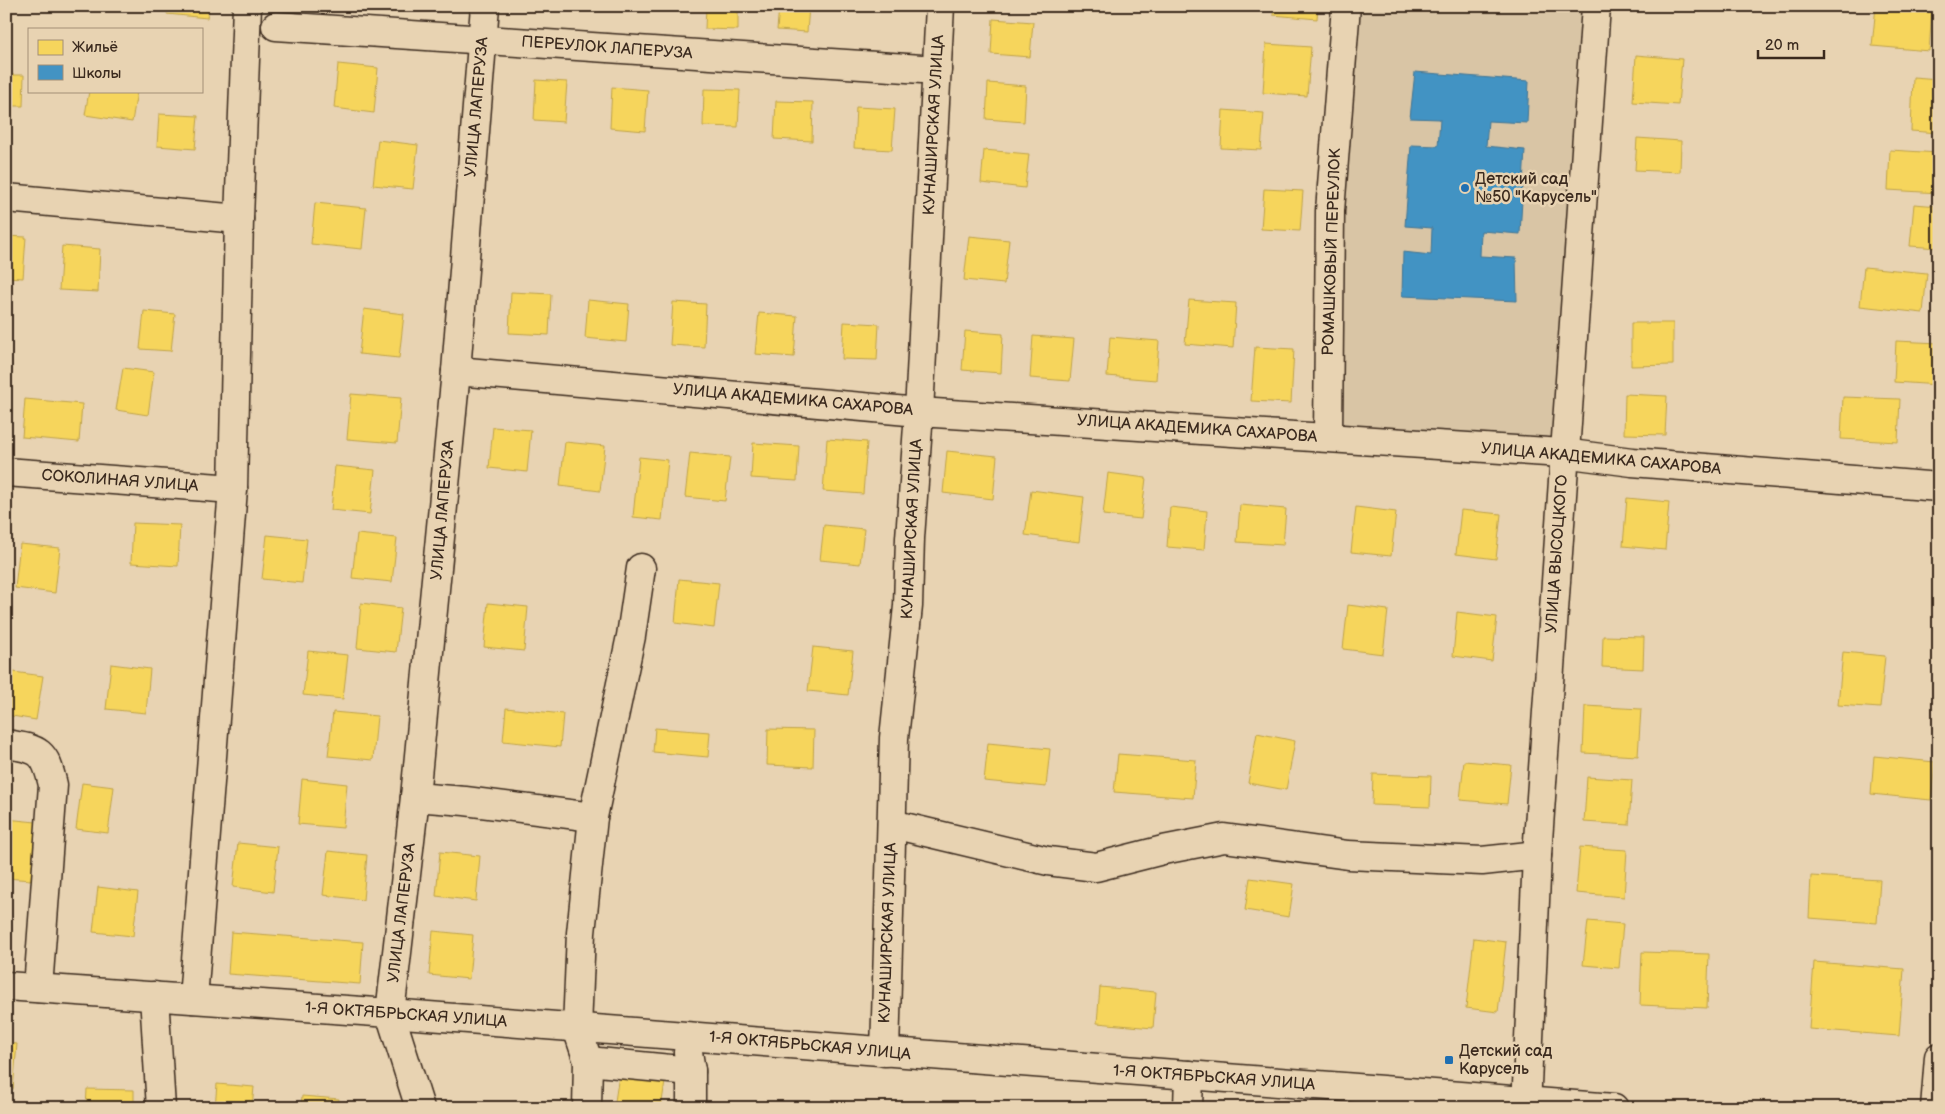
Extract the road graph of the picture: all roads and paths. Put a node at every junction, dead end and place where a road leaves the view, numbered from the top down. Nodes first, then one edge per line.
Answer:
1 (247, 6) edge
2 (485, 6) edge
3 (940, 6) edge
4 (1346, 6) edge
5 (1596, 6) edge
6 (276, 26) dead end
7 (483, 40) junction
8 (937, 70) junction
9 (6, 198) edge
10 (239, 219) junction
11 (456, 371) junction
12 (919, 412) junction
13 (1328, 437) junction
14 (1564, 453) junction
15 (6, 472) edge
16 (1939, 487) edge
17 (234, 489) junction
18 (641, 568) dead end
19 (6, 744) edge
20 (415, 797) junction
21 (593, 817) junction
22 (892, 824) junction
23 (1537, 855) junction
24 (6, 986) edge
25 (38, 988) junction
26 (154, 996) junction
27 (193, 999) junction
28 (390, 1013) junction
29 (577, 1028) junction
30 (685, 1036) junction
31 (885, 1052) junction
32 (1939, 1057) edge
33 (588, 1061) junction
34 (691, 1071) junction
35 (1189, 1075) junction
36 (1315, 1097) edge
37 (1527, 1105) edge
38 (161, 1108) edge
39 (420, 1108) edge
40 (587, 1108) edge
41 (691, 1108) edge
42 (1188, 1108) edge
43 (1614, 1108) edge
44 (1935, 1108) edge

1 - 10 street
2 - 7 street, УЛИЦА ЛАПЕРУЗА
3 - 8 street, КУНАШИРСКАЯ УЛИЦА
4 - 13 street, РОМАШКОВЫЙ ПЕРЕУЛОК
5 - 14 street, УЛИЦА ВЫСОЦКОГО
6 - 7 street, ПЕРЕУЛОК ЛАПЕРУЗА
7 - 8 street, ПЕРЕУЛОК ЛАПЕРУЗА
7 - 11 street, УЛИЦА ЛАПЕРУЗА
8 - 12 street, КУНАШИРСКАЯ УЛИЦА
9 - 10 street
10 - 17 street
11 - 12 street, УЛИЦА АКАДЕМИКА САХАРОВА
11 - 20 street, УЛИЦА ЛАПЕРУЗА
12 - 13 street, УЛИЦА АКАДЕМИКА САХАРОВА
12 - 22 street, КУНАШИРСКАЯ УЛИЦА
13 - 14 street, УЛИЦА АКАДЕМИКА САХАРОВА
14 - 16 street, УЛИЦА АКАДЕМИКА САХАРОВА
14 - 23 street, УЛИЦА ВЫСОЦКОГО
15 - 17 street, СОКОЛИНАЯ УЛИЦА
17 - 27 street
18 - 21 street
19 - 25 street
20 - 21 street
20 - 28 street, УЛИЦА ЛАПЕРУЗА
21 - 29 street
22 - 23 street
22 - 31 street, КУНАШИРСКАЯ УЛИЦА
23 - 37 street, УЛИЦА ВЫСОЦКОГО
24 - 25 street, 1-Я ОКТЯБРЬСКАЯ УЛИЦА
25 - 26 street, 1-Я ОКТЯБРЬСКАЯ УЛИЦА
26 - 27 street, 1-Я ОКТЯБРЬСКАЯ УЛИЦА
26 - 38 street
27 - 28 street, 1-Я ОКТЯБРЬСКАЯ УЛИЦА
28 - 29 street, 1-Я ОКТЯБРЬСКАЯ УЛИЦА
28 - 39 street
29 - 30 street, 1-Я ОКТЯБРЬСКАЯ УЛИЦА
29 - 33 street
30 - 31 street, 1-Я ОКТЯБРЬСКАЯ УЛИЦА
30 - 34 street
31 - 35 street, 1-Я ОКТЯБРЬСКАЯ УЛИЦА
32 - 44 street
33 - 34 street
33 - 40 street
34 - 41 street
35 - 36 street, 1-Я ОКТЯБРЬСКАЯ УЛИЦА
35 - 42 street
36 - 37 street, 1-Я ОКТЯБРЬСКАЯ УЛИЦА
37 - 43 street, 1-Я ОКТЯБРЬСКАЯ УЛИЦА

